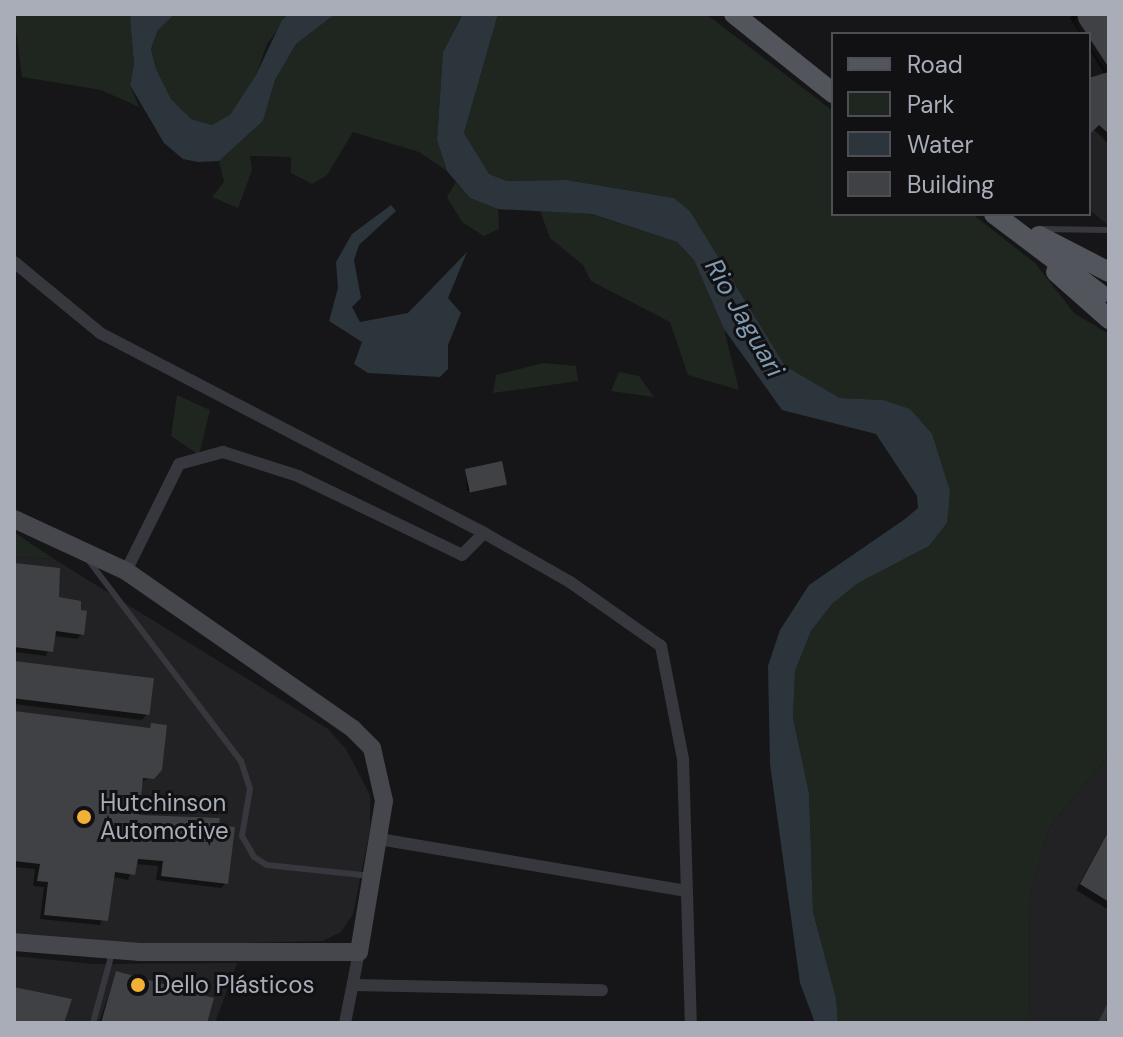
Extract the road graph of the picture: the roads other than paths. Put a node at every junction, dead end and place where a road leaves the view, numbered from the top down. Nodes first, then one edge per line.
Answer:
1 (734, 14) edge
2 (748, 14) edge
3 (831, 77) edge
4 (831, 91) edge
5 (998, 216) edge
6 (1011, 216) edge
7 (1109, 230) edge
8 (1030, 234) junction
9 (14, 262) edge
10 (1105, 284) edge
11 (1109, 319) edge
12 (14, 519) edge
13 (484, 533) junction
14 (83, 552) junction
15 (126, 571) junction
16 (379, 839) junction
17 (375, 876) junction
18 (687, 891) junction
19 (14, 942) edge
20 (113, 949) junction
21 (359, 952) junction
22 (354, 985) junction
23 (602, 990) dead end
24 (1109, 1007) edge
25 (93, 1023) edge
26 (345, 1023) edge
27 (691, 1023) edge
28 (1101, 1023) edge

1 - 4 main road
2 - 3 main road
5 - 8 main road
6 - 8 main road
7 - 8 lane
8 - 10 main road
8 - 11 main road
9 - 13 street
12 - 14 street
13 - 15 street
13 - 18 street
14 - 15 street
14 - 17 lane
15 - 16 street
16 - 17 street
16 - 18 street
17 - 21 street
18 - 27 street
19 - 20 street
20 - 21 street
20 - 25 lane
21 - 22 street
22 - 23 street
22 - 26 street
24 - 28 lane

